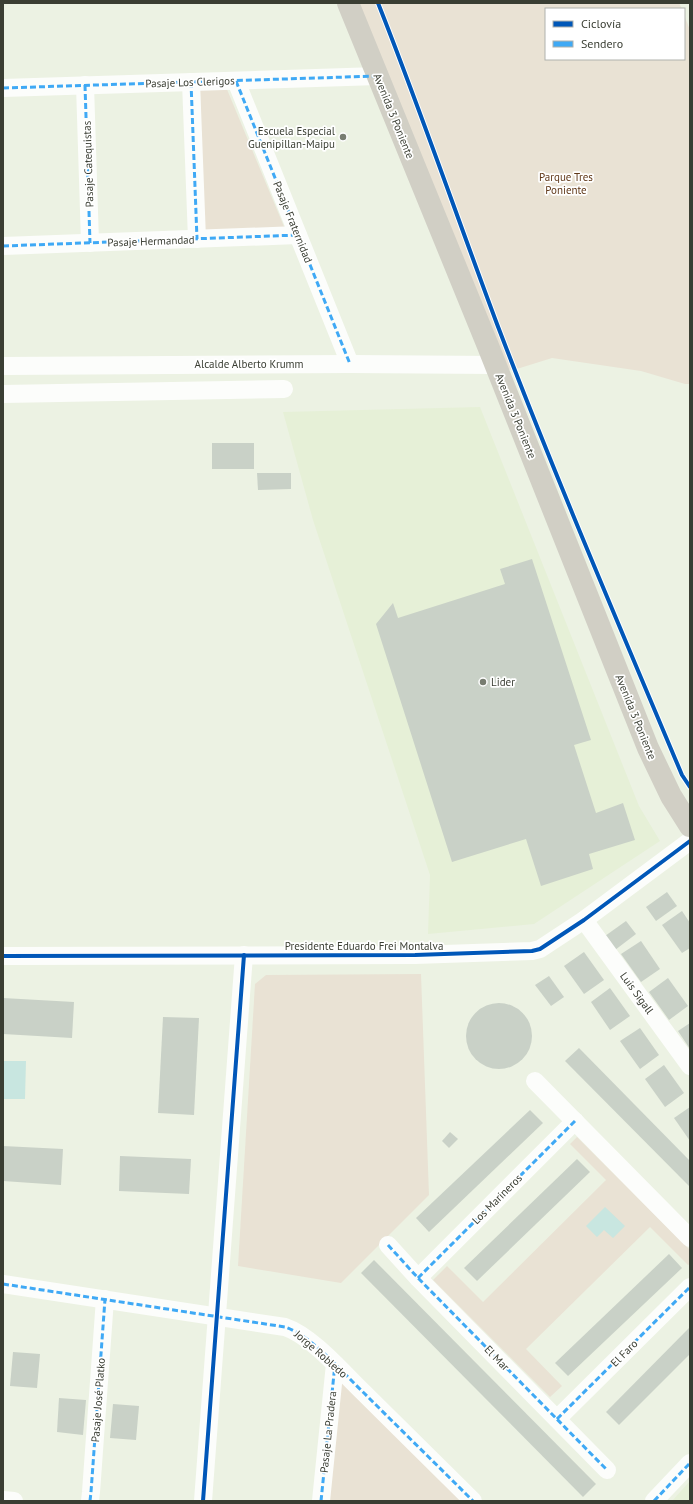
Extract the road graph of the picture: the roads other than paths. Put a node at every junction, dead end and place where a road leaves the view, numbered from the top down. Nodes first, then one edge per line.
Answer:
1 (348, 3) edge
2 (378, 76) junction
3 (236, 81) junction
4 (191, 82) junction
5 (85, 85) junction
6 (3, 88) edge
7 (298, 235) junction
8 (196, 239) junction
9 (90, 243) junction
10 (3, 246) edge
11 (350, 364) junction
12 (495, 365) junction
13 (3, 366) edge
14 (284, 389) dead end
15 (3, 394) edge
16 (690, 826) edge
17 (690, 841) edge
18 (584, 920) junction
19 (244, 955) junction
20 (3, 956) edge
21 (690, 1066) edge
22 (535, 1081) dead end
23 (575, 1121) junction
24 (690, 1238) edge
25 (388, 1245) dead end
26 (418, 1278) junction
27 (3, 1284) edge
28 (690, 1287) edge
29 (105, 1299) junction
30 (217, 1316) junction
31 (335, 1364) junction
32 (557, 1420) junction
33 (690, 1463) edge
34 (607, 1470) dead end
35 (3, 1500) edge
36 (14, 1501) edge
37 (90, 1501) edge
38 (204, 1501) edge
39 (321, 1501) edge
40 (473, 1501) edge
41 (654, 1501) edge

1 - 2 main road, Avenida 3 Poniente
2 - 3 street, Pasaje Los Clerigos
2 - 12 main road, Avenida 3 Poniente
3 - 4 street, Pasaje Los Clerigos
3 - 7 street, Pasaje Fraternidad
4 - 5 street, Pasaje Los Clerigos
4 - 8 street
5 - 6 street, Pasaje Los Clerigos
5 - 9 street, Pasaje Catequistas
7 - 8 street, Pasaje Hermandad
7 - 11 street, Pasaje Fraternidad
8 - 9 street, Pasaje Hermandad
9 - 10 street, Pasaje Hermandad
11 - 12 street, Alcalde Alberto Krumm
11 - 13 street, Alcalde Alberto Krumm
12 - 16 main road, Avenida 3 Poniente
14 - 15 street
17 - 18 street, Presidente Eduardo Frei Montalva
18 - 19 street, Presidente Eduardo Frei Montalva
18 - 21 street, Luis Sigall
19 - 20 street, Presidente Eduardo Frei Montalva
19 - 30 street
22 - 23 street
23 - 24 street
23 - 26 street, Los Marineros
25 - 26 street, El Mar
26 - 32 street, El Mar
27 - 29 street, Jorge Robledo
28 - 32 street, El Faro
29 - 30 street, Jorge Robledo
29 - 37 street, Pasaje José Platko
30 - 31 street, Jorge Robledo
30 - 38 street
31 - 39 street, Pasaje La Pradera
31 - 40 street, Jorge Robledo
32 - 34 street, El Mar
33 - 41 street
35 - 36 street

